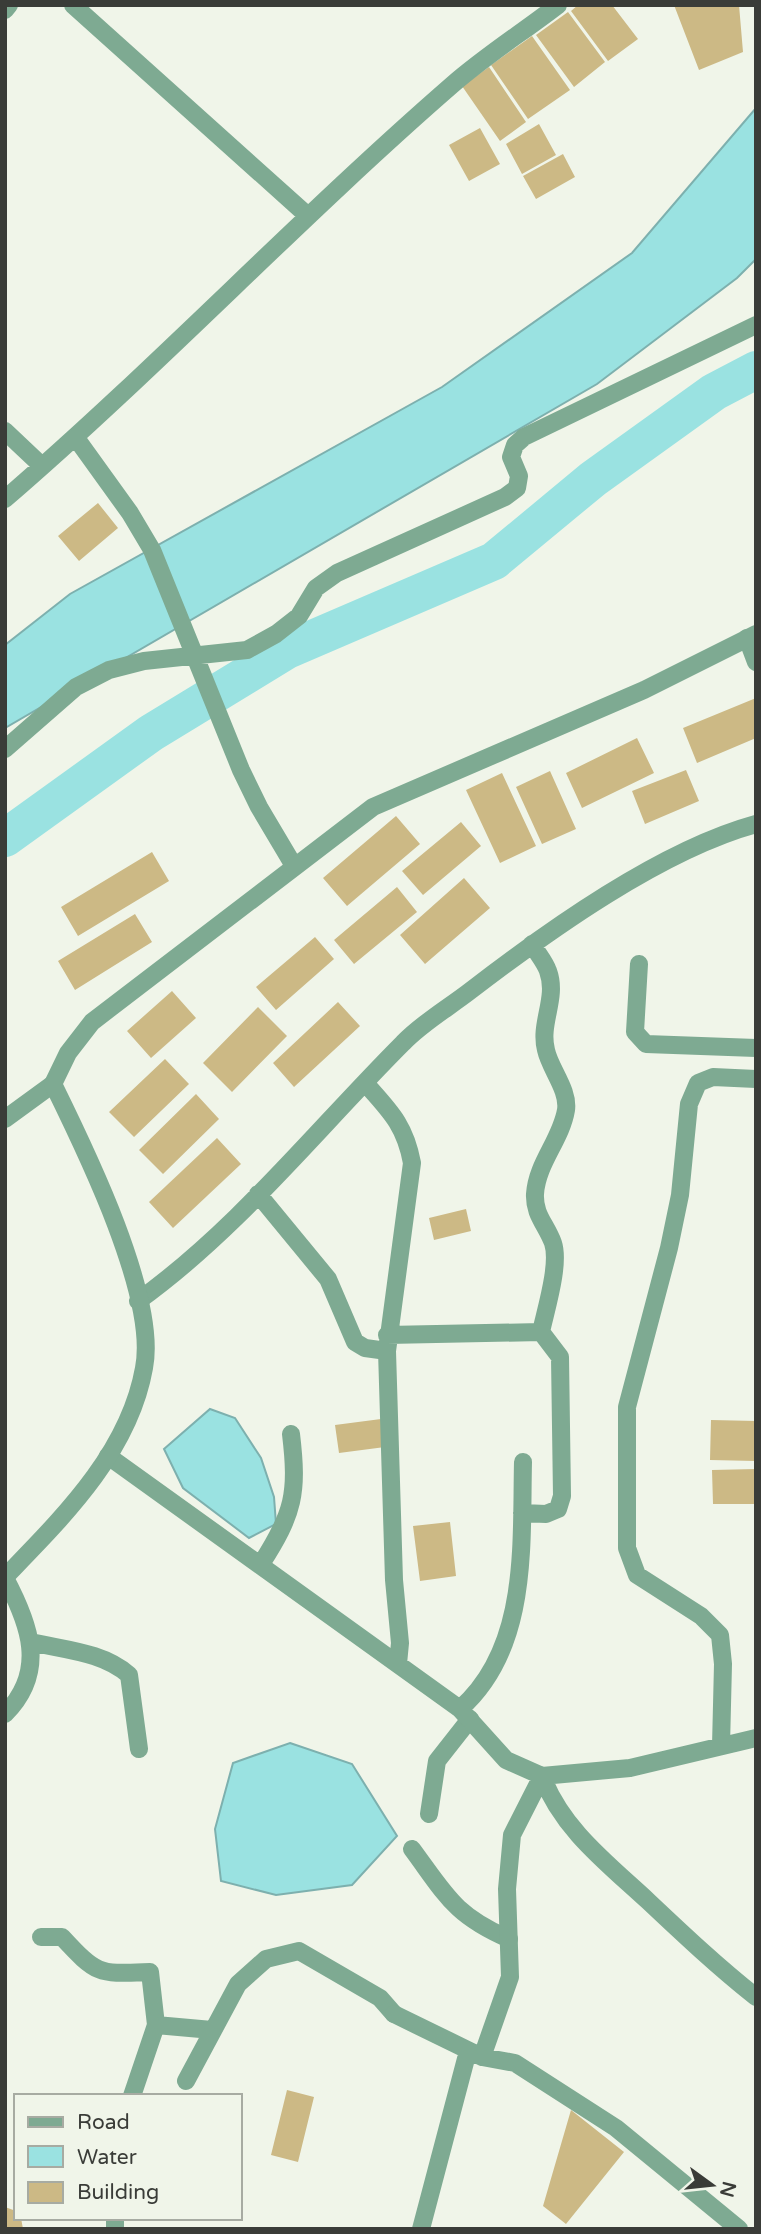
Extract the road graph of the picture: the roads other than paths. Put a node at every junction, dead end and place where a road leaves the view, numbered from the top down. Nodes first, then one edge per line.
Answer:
1 (9, 5) edge
2 (73, 5) edge
3 (558, 5) edge
4 (5, 10) edge
5 (308, 216) junction
6 (756, 325) edge
7 (5, 431) edge
8 (76, 438) junction
9 (42, 466) junction
10 (5, 499) edge
11 (751, 636) edge
12 (196, 654) junction
13 (756, 662) edge
14 (5, 749) edge
15 (756, 824) edge
16 (295, 866) junction
17 (532, 944) junction
18 (639, 964) dead end
19 (756, 1048) edge
20 (756, 1079) edge
21 (365, 1083) junction
22 (53, 1084) junction
23 (5, 1119) edge
24 (258, 1194) junction
25 (138, 1301) junction
26 (541, 1332) junction
27 (387, 1343) junction
28 (290, 1434) dead end
29 (108, 1456) junction
30 (523, 1462) dead end
31 (522, 1513) junction
32 (261, 1564) junction
33 (5, 1577) edge
34 (32, 1642) junction
35 (398, 1664) junction
36 (5, 1714) edge
37 (465, 1714) junction
38 (756, 1738) edge
39 (721, 1746) junction
40 (139, 1749) dead end
41 (542, 1776) junction
42 (429, 1814) dead end
43 (412, 1849) dead end
44 (41, 1937) dead end
45 (509, 1939) junction
46 (756, 1997) edge
47 (156, 2025) junction
48 (212, 2030) junction
49 (475, 2054) junction
50 (186, 2081) dead end
51 (133, 2094) edge
52 (421, 2229) edge
53 (739, 2229) edge

1 - 4 street
2 - 5 street
3 - 5 street
5 - 8 street
6 - 12 street
7 - 9 street
8 - 9 street
8 - 12 street
9 - 10 street
11 - 13 street
11 - 16 street
12 - 14 street
12 - 16 street
15 - 17 street
16 - 22 street
17 - 21 street
17 - 26 street
18 - 19 street
20 - 39 street
21 - 24 street
21 - 27 street
22 - 23 street
22 - 25 street
24 - 25 street
24 - 27 street
25 - 29 street
26 - 27 street
26 - 31 street
27 - 35 street
28 - 32 street
29 - 32 street
29 - 33 street
30 - 31 street
31 - 37 street
32 - 35 street
33 - 34 street
34 - 36 street
34 - 40 street
35 - 37 street
37 - 41 street
37 - 42 street
38 - 39 street
39 - 41 street
41 - 45 street
41 - 46 street
43 - 45 street
44 - 47 street
45 - 49 street
47 - 48 street
47 - 51 street
48 - 49 street
48 - 50 street
49 - 52 street
49 - 53 street

